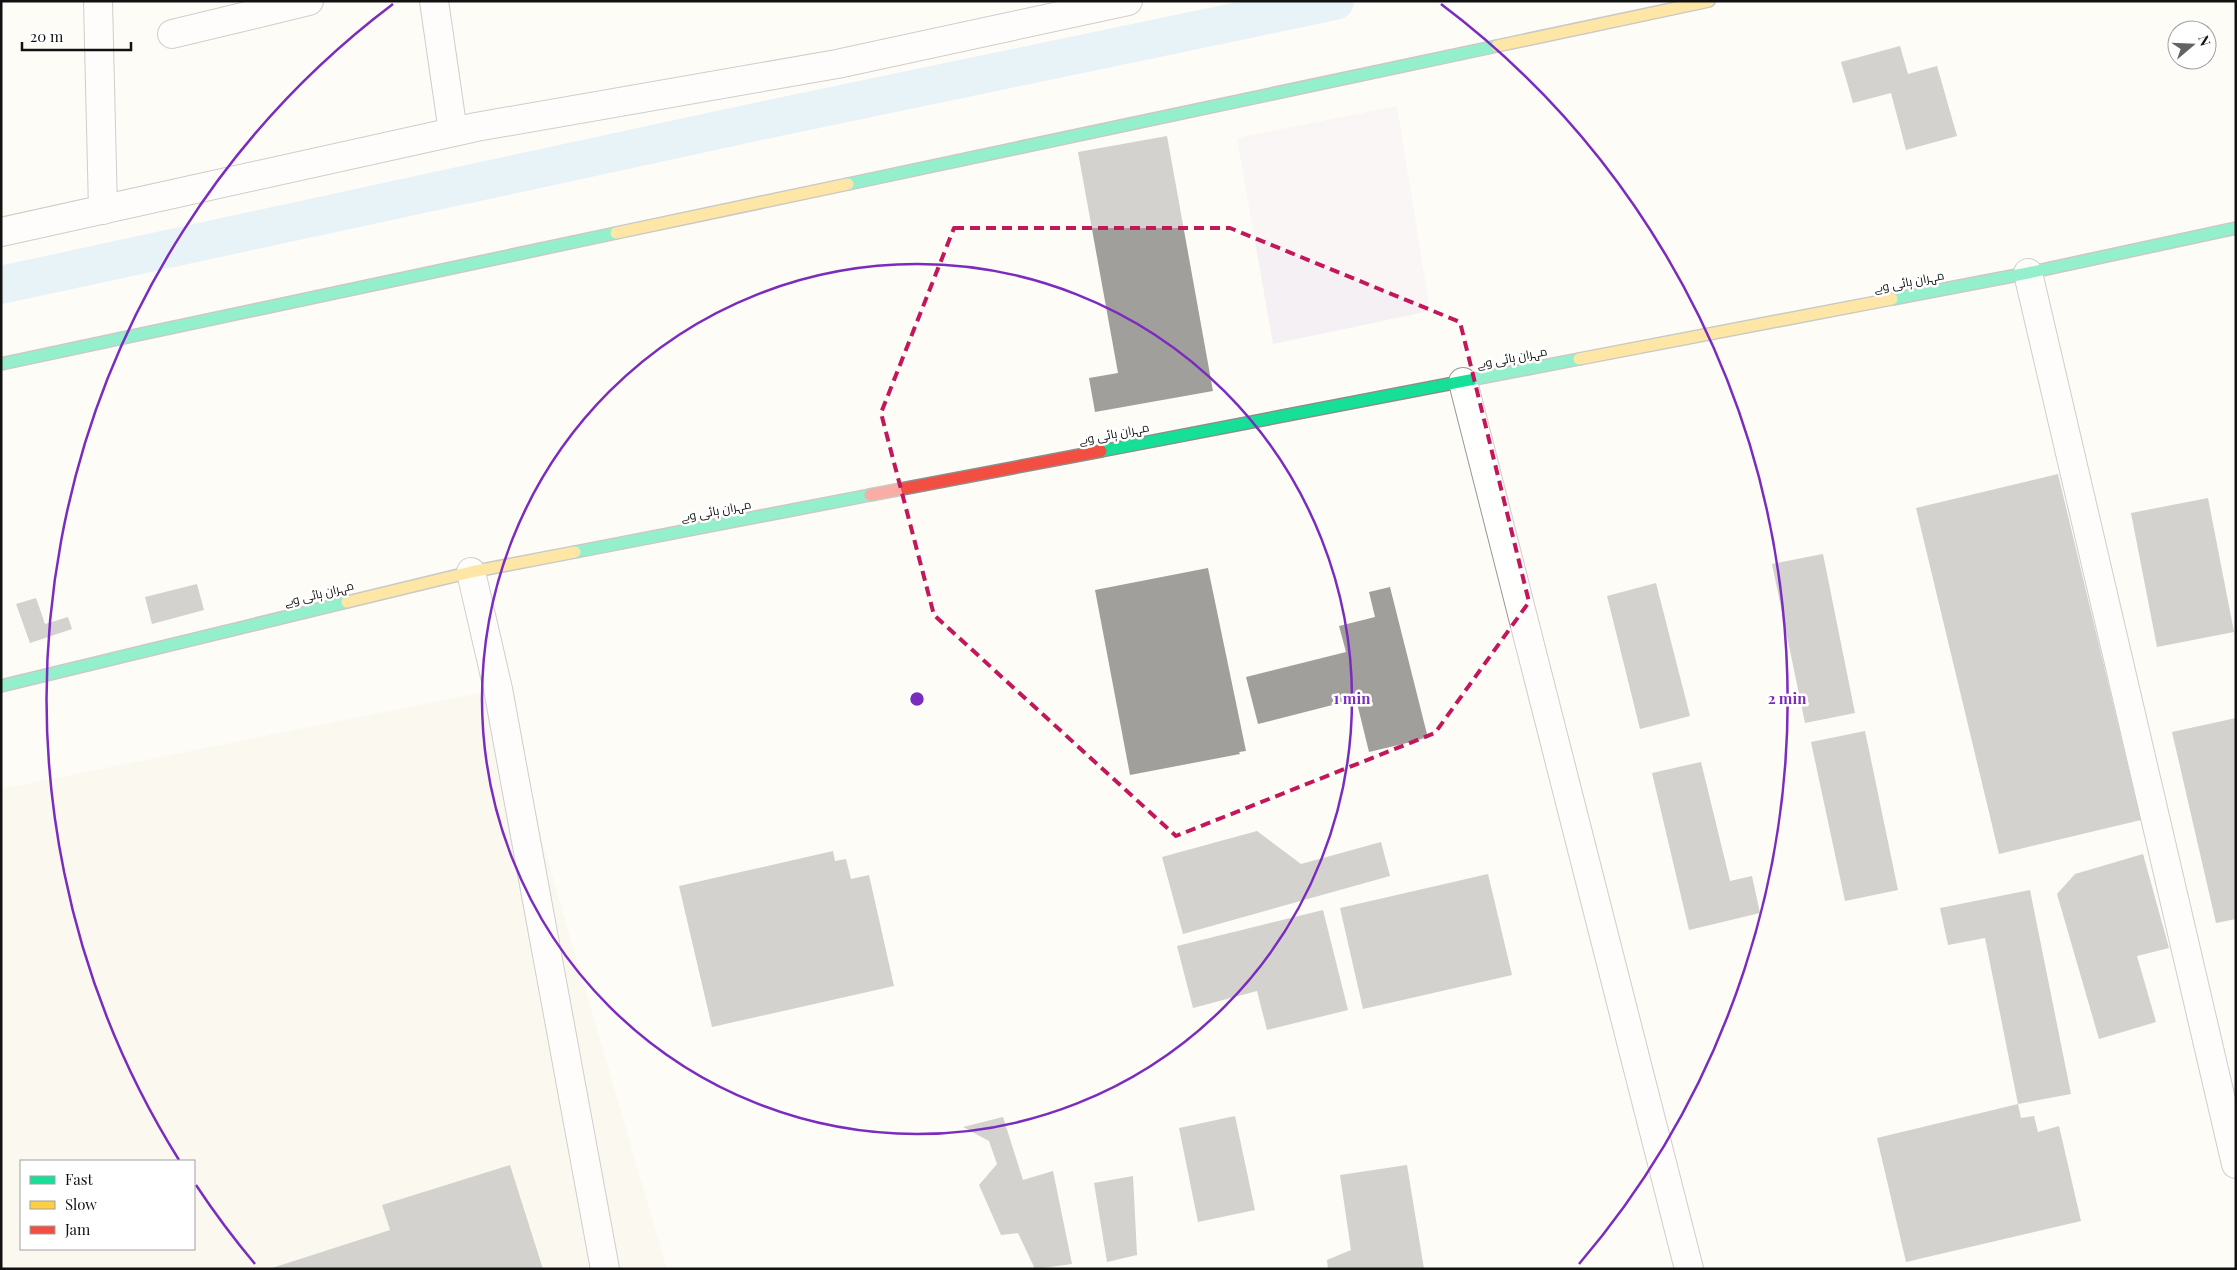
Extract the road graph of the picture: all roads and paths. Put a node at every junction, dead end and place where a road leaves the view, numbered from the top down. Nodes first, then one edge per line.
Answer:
1 (98, 1) edge
2 (309, 1) edge
3 (434, 1) edge
4 (1128, 1) edge
5 (1709, 1) edge
6 (172, 34) dead end
7 (453, 132) junction
8 (103, 210) junction
9 (2236, 228) edge
10 (1, 232) edge
11 (2028, 273) junction
12 (1, 364) edge
13 (1463, 382) junction
14 (472, 572) junction
15 (1, 686) edge
16 (2236, 1164) edge
17 (605, 1269) edge
18 (1689, 1269) edge

1 - 8 street
2 - 6 street
3 - 7 street
4 - 7 street
5 - 12 main road
7 - 8 street
8 - 10 street
9 - 11 main road, مہران ہائی وے
11 - 13 main road, مہران ہائی وے
11 - 16 street
13 - 14 main road, مہران ہائی وے
13 - 18 street
14 - 15 main road, مہران ہائی وے
14 - 17 street

